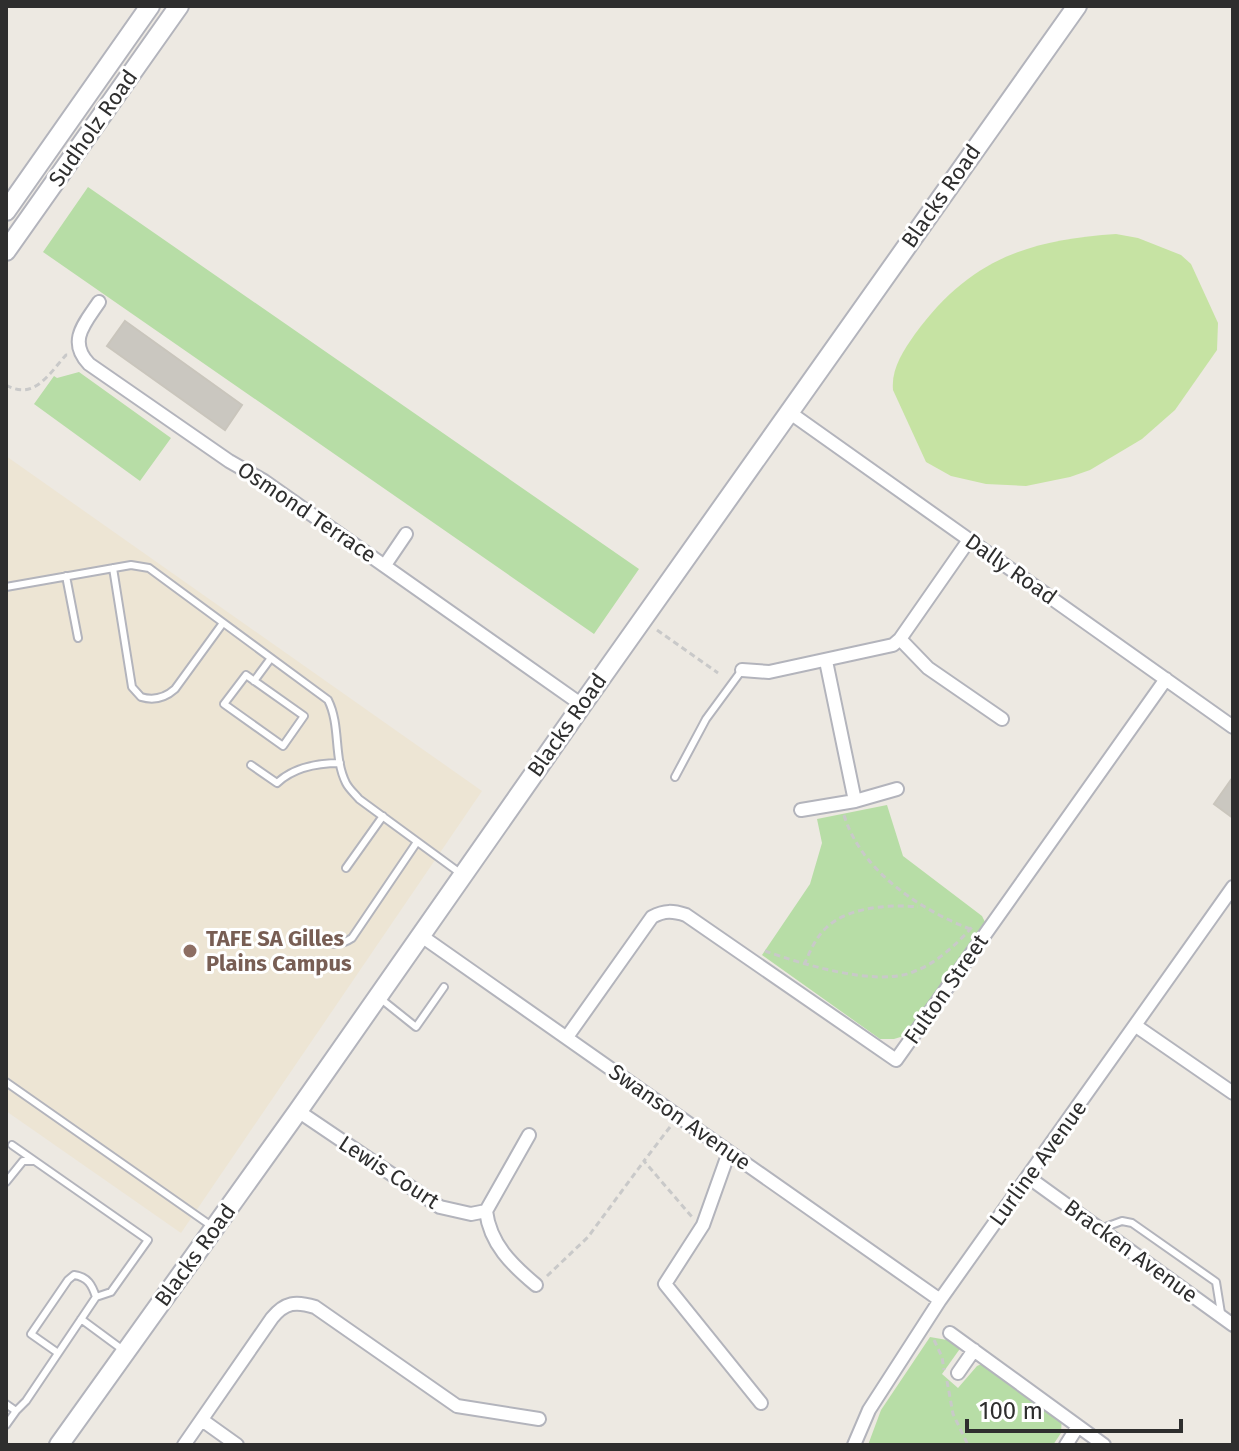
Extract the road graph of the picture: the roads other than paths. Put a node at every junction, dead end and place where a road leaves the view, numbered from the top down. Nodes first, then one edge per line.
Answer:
1 (150, 6) edge
2 (179, 6) edge
3 (1077, 6) edge
4 (6, 211) edge
5 (6, 251) edge
6 (99, 302) dead end
7 (789, 412) junction
8 (406, 534) dead end
9 (969, 540) junction
10 (385, 565) junction
11 (113, 568) junction
12 (66, 576) junction
13 (6, 587) edge
14 (223, 623) junction
15 (78, 638) dead end
16 (900, 639) junction
17 (271, 658) junction
18 (826, 661) junction
19 (742, 670) joint
20 (1166, 679) junction
21 (254, 681) junction
22 (582, 705) junction
23 (1002, 719) dead end
24 (1233, 727) edge
25 (340, 763) junction
26 (251, 765) dead end
27 (675, 777) dead end
28 (897, 789) dead end
29 (855, 801) junction
30 (801, 810) dead end
31 (383, 816) junction
32 (417, 842) junction
33 (346, 868) dead end
34 (462, 875) junction
35 (1233, 887) edge
36 (306, 932) dead end
37 (420, 935) junction
38 (444, 987) dead end
39 (377, 996) junction
40 (1136, 1026) junction
41 (567, 1037) junction
42 (6, 1082) edge
43 (1233, 1093) edge
44 (298, 1111) junction
45 (529, 1135) dead end
46 (12, 1145) dead end
47 (729, 1152) junction
48 (34, 1161) junction
49 (1028, 1177) junction
50 (6, 1182) edge
51 (486, 1211) junction
52 (214, 1228) junction
53 (1100, 1229) junction
54 (541, 1281) road end
55 (96, 1297) junction
56 (940, 1300) junction
57 (1221, 1316) junction
58 (81, 1319) junction
59 (1233, 1325) edge
60 (950, 1333) dead end
61 (974, 1350) junction
62 (126, 1352) junction
63 (58, 1353) junction
64 (958, 1373) dead end
65 (761, 1403) dead end
66 (6, 1404) edge
67 (16, 1411) junction
68 (539, 1419) dead end
69 (202, 1420) junction
70 (6, 1425) edge
71 (1078, 1426) junction
72 (59, 1445) edge
73 (184, 1445) edge
74 (237, 1445) edge
75 (854, 1445) edge
76 (1066, 1445) edge
77 (1104, 1445) edge

1 - 4 street, Sudholz Road
2 - 5 street, Sudholz Road
3 - 7 street, Blacks Road
6 - 10 street, Osmond Terrace
7 - 9 street, Dally Road
7 - 22 street, Blacks Road
8 - 10 street
9 - 16 street
9 - 20 street, Dally Road
10 - 22 street, Osmond Terrace
11 - 12 lane
11 - 14 lane
11 - 14 lane
12 - 13 lane
12 - 15 lane
14 - 17 lane
16 - 18 street
16 - 23 street
17 - 21 lane
17 - 25 lane
18 - 19 street
18 - 29 street
19 - 27 lane
20 - 24 street, Dally Road
20 - 41 street, Fulton Street
21 - 21 lane
22 - 34 street, Blacks Road
25 - 26 lane
25 - 31 lane
28 - 29 street
29 - 30 street
31 - 32 lane
31 - 33 lane
32 - 34 lane
32 - 36 lane
34 - 37 street, Blacks Road
35 - 40 street, Lurline Avenue
37 - 39 street, Blacks Road
37 - 41 street, Swanson Avenue
38 - 39 lane
39 - 44 street, Blacks Road
40 - 43 street
40 - 49 street, Lurline Avenue
41 - 47 street, Swanson Avenue
42 - 52 lane
44 - 51 street, Lewis Court
44 - 52 street, Blacks Road
45 - 51 street
46 - 48 lane
47 - 56 street, Swanson Avenue
47 - 65 street
48 - 50 lane
48 - 55 lane
49 - 53 street, Bracken Avenue
49 - 56 street, Lurline Avenue
51 - 54 street
52 - 62 street, Blacks Road
53 - 57 street, Bracken Avenue
53 - 57 lane
55 - 58 lane
55 - 63 lane
56 - 75 street, Lurline Avenue
57 - 59 street, Bracken Avenue
58 - 62 lane
58 - 63 lane
60 - 61 street
61 - 64 street
61 - 71 street
62 - 72 street, Blacks Road
63 - 67 lane
66 - 67 lane
67 - 70 lane
68 - 69 street
69 - 73 street
69 - 74 street
71 - 76 street
71 - 77 street

